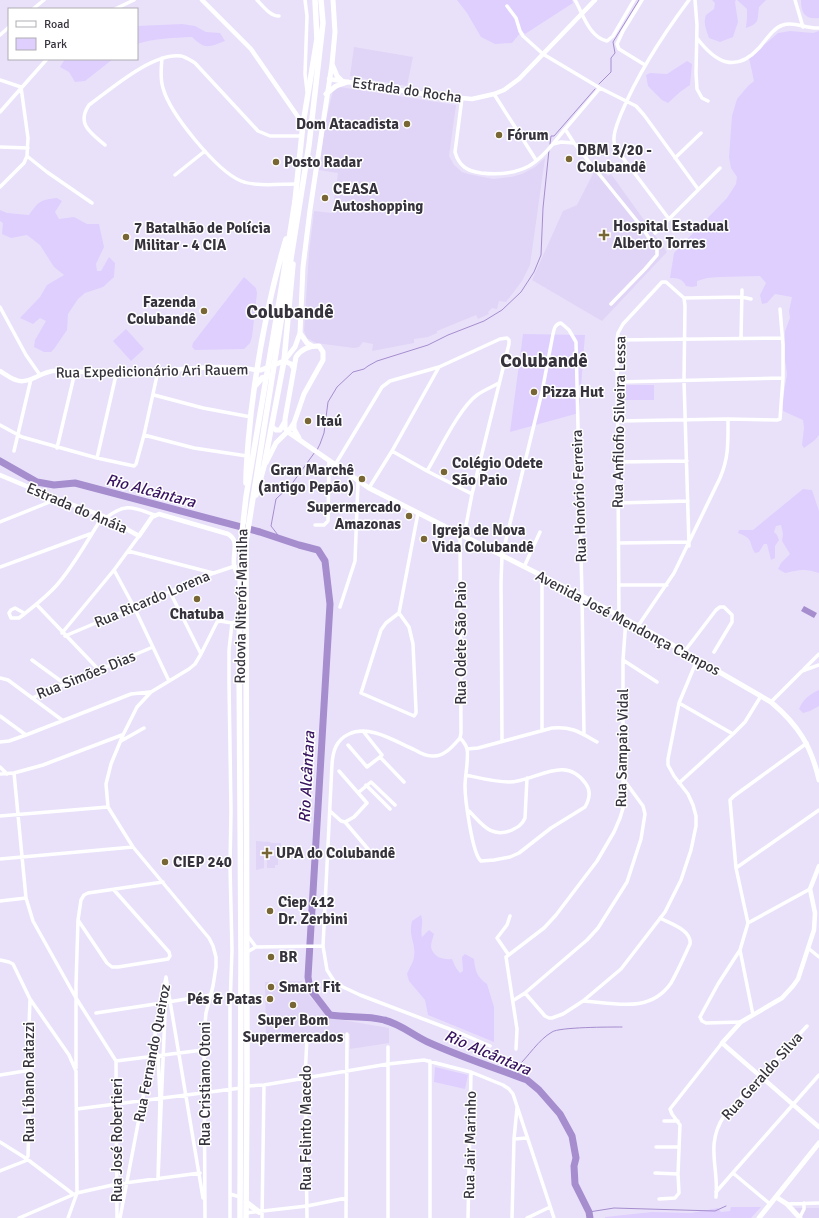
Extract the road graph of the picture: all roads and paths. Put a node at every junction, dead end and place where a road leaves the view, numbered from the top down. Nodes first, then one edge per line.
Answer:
1 (44, 0) edge
2 (134, 0) edge
3 (202, 0) edge
4 (257, 0) edge
5 (305, 0) edge
6 (315, 0) edge
7 (321, 0) edge
8 (333, 0) edge
9 (575, 0) edge
10 (595, 0) edge
11 (634, 0) edge
12 (642, 0) edge
13 (689, 0) edge
14 (695, 0) edge
15 (795, 0) edge
16 (507, 6) dead end
17 (34, 8) edge
18 (117, 8) edge
19 (583, 14) junction
20 (279, 16) dead end
21 (803, 27) junction
22 (819, 28) edge
23 (697, 38) junction
24 (543, 54) junction
25 (162, 58) junction
26 (46, 60) edge
27 (332, 64) junction
28 (645, 65) junction
29 (329, 79) junction
30 (0, 80) edge
31 (342, 81) junction
32 (348, 82) junction
33 (21, 88) junction
34 (600, 88) junction
35 (326, 94) junction
36 (494, 94) junction
37 (307, 98) junction
38 (462, 98) junction
39 (627, 101) junction
40 (708, 101) dead end
41 (294, 110) junction
42 (305, 110) junction
43 (0, 112) edge
44 (303, 124) junction
45 (565, 129) junction
46 (701, 133) dead end
47 (302, 136) junction
48 (574, 143) junction
49 (105, 145) dead end
50 (552, 145) junction
51 (0, 147) edge
52 (28, 148) junction
53 (205, 151) junction
54 (27, 156) junction
55 (675, 158) junction
56 (536, 160) junction
57 (720, 168) dead end
58 (175, 175) dead end
59 (296, 184) junction
60 (0, 187) edge
61 (698, 190) junction
62 (92, 203) dead end
63 (669, 219) junction
64 (294, 222) junction
65 (654, 233) dead end
66 (742, 290) dead end
67 (684, 298) junction
68 (742, 298) junction
69 (751, 299) dead end
70 (611, 304) dead end
71 (0, 307) edge
72 (780, 309) dead end
73 (300, 333) junction
74 (686, 338) junction
75 (742, 338) junction
76 (782, 338) junction
77 (617, 340) junction
78 (312, 346) junction
79 (259, 356) junction
80 (284, 361) junction
81 (273, 366) junction
82 (439, 367) junction
83 (294, 369) junction
84 (259, 370) junction
85 (0, 371) edge
86 (158, 371) junction
87 (75, 372) junction
88 (40, 375) junction
89 (116, 375) junction
90 (270, 376) junction
91 (783, 378) junction
92 (31, 379) junction
93 (684, 380) junction
94 (618, 382) junction
95 (499, 383) junction
96 (254, 387) junction
97 (280, 387) junction
98 (268, 389) junction
99 (542, 392) junction
100 (154, 395) junction
101 (577, 397) junction
102 (251, 417) junction
103 (728, 419) junction
104 (686, 420) junction
105 (618, 421) junction
106 (294, 422) junction
107 (284, 423) junction
108 (0, 425) edge
109 (272, 427) junction
110 (288, 432) junction
111 (18, 435) junction
112 (144, 435) junction
113 (299, 438) junction
114 (57, 448) junction
115 (14, 451) dead end
116 (392, 451) junction
117 (246, 456) junction
118 (97, 458) junction
119 (329, 460) junction
120 (687, 461) junction
121 (618, 462) junction
122 (335, 464) junction
123 (264, 466) junction
124 (427, 471) junction
125 (0, 475) edge
126 (358, 482) junction
127 (369, 488) junction
128 (472, 494) junction
129 (246, 497) junction
130 (57, 499) junction
131 (688, 501) junction
132 (618, 503) junction
133 (418, 513) junction
134 (248, 514) junction
135 (155, 515) junction
136 (105, 517) junction
137 (0, 522) edge
138 (315, 525) dead end
139 (540, 532) dead end
140 (92, 533) junction
141 (462, 535) junction
142 (139, 536) junction
143 (244, 542) junction
144 (619, 543) junction
145 (688, 544) junction
146 (128, 551) junction
147 (502, 556) junction
148 (240, 565) junction
149 (0, 567) edge
150 (233, 567) junction
151 (524, 567) junction
152 (114, 570) junction
153 (214, 573) junction
154 (542, 576) junction
155 (240, 577) junction
156 (619, 585) junction
157 (667, 585) junction
158 (170, 592) junction
159 (582, 596) junction
160 (37, 605) junction
161 (134, 607) junction
162 (340, 607) dead end
163 (24, 613) dead end
164 (400, 613) junction
165 (619, 615) junction
166 (626, 619) junction
167 (240, 620) junction
168 (232, 623) junction
169 (638, 626) junction
170 (64, 634) junction
171 (153, 647) junction
172 (229, 650) junction
173 (239, 651) junction
174 (684, 652) junction
175 (714, 652) dead end
176 (202, 654) junction
177 (819, 654) edge
178 (32, 660) dead end
179 (623, 660) junction
180 (697, 660) junction
181 (819, 665) edge
182 (99, 670) junction
183 (802, 670) junction
184 (0, 678) edge
185 (169, 681) junction
186 (657, 682) dead end
187 (65, 684) junction
188 (151, 692) junction
189 (761, 696) junction
190 (32, 698) junction
191 (771, 702) junction
192 (679, 703) junction
193 (0, 716) edge
194 (62, 720) junction
195 (144, 728) dead end
196 (363, 731) junction
197 (542, 731) junction
198 (584, 734) junction
199 (733, 734) junction
200 (26, 735) junction
201 (123, 735) junction
202 (460, 738) junction
203 (121, 741) junction
204 (502, 741) junction
205 (0, 742) edge
206 (597, 742) dead end
207 (807, 743) junction
208 (229, 746) junction
209 (240, 746) junction
210 (348, 746) dead end
211 (467, 749) junction
212 (380, 758) junction
213 (0, 767) edge
214 (339, 771) dead end
215 (14, 773) junction
216 (0, 774) edge
217 (7, 774) junction
218 (466, 775) junction
219 (527, 778) junction
220 (623, 779) junction
221 (819, 780) edge
222 (404, 782) dead end
223 (679, 783) junction
224 (366, 785) junction
225 (359, 792) junction
226 (395, 805) dead end
227 (108, 807) junction
228 (390, 809) dead end
229 (819, 810) edge
230 (330, 811) junction
231 (468, 811) junction
232 (18, 815) junction
233 (0, 816) edge
234 (346, 822) junction
235 (133, 847) junction
236 (368, 849) dead end
237 (23, 857) junction
238 (0, 859) edge
239 (819, 866) edge
240 (736, 868) junction
241 (163, 882) junction
242 (810, 889) junction
243 (114, 890) junction
244 (26, 898) junction
245 (0, 902) edge
246 (510, 916) dead end
247 (660, 918) junction
248 (78, 920) junction
249 (748, 923) junction
250 (246, 934) junction
251 (321, 946) junction
252 (256, 947) junction
253 (808, 948) junction
254 (740, 950) junction
255 (247, 952) junction
256 (508, 954) junction
257 (819, 957) edge
258 (0, 960) edge
259 (166, 977) junction
260 (525, 994) junction
261 (211, 995) junction
262 (76, 998) junction
263 (30, 999) junction
264 (514, 1000) junction
265 (582, 1000) junction
266 (96, 1013) dead end
267 (753, 1015) junction
268 (741, 1022) junction
269 (807, 1026) dead end
270 (347, 1034) dead end
271 (307, 1038) dead end
272 (722, 1043) junction
273 (490, 1046) dead end
274 (388, 1047) dead end
275 (516, 1049) dead end
276 (204, 1050) junction
277 (158, 1055) junction
278 (116, 1061) junction
279 (430, 1061) junction
280 (388, 1064) junction
281 (31, 1070) junction
282 (76, 1071) junction
283 (346, 1071) junction
284 (471, 1072) junction
285 (0, 1075) edge
286 (819, 1075) edge
287 (305, 1077) junction
288 (761, 1077) junction
289 (264, 1085) junction
290 (247, 1086) junction
291 (241, 1088) junction
292 (229, 1089) junction
293 (204, 1092) junction
294 (160, 1098) junction
295 (116, 1104) junction
296 (793, 1104) junction
297 (517, 1107) junction
298 (76, 1109) junction
299 (678, 1120) junction
300 (664, 1121) dead end
301 (819, 1127) edge
302 (527, 1138) junction
303 (514, 1139) junction
304 (0, 1142) edge
305 (230, 1142) junction
306 (240, 1142) junction
307 (819, 1143) edge
308 (656, 1147) dead end
309 (679, 1147) junction
310 (27, 1160) junction
311 (0, 1171) edge
312 (204, 1172) junction
313 (655, 1173) dead end
314 (733, 1173) junction
315 (678, 1174) junction
316 (158, 1179) junction
317 (117, 1184) junction
318 (716, 1192) junction
319 (75, 1193) junction
320 (230, 1194) junction
321 (776, 1196) junction
322 (240, 1197) junction
323 (716, 1197) dead end
324 (346, 1198) junction
325 (659, 1199) dead end
326 (246, 1202) junction
327 (804, 1203) junction
328 (819, 1203) edge
329 (770, 1204) junction
330 (787, 1204) junction
331 (307, 1206) junction
332 (550, 1206) junction
333 (205, 1213) junction
334 (261, 1214) edge
335 (246, 1216) edge
336 (800, 1217) edge
337 (18, 1218) edge
338 (68, 1218) edge
339 (117, 1218) edge
340 (120, 1218) edge
341 (205, 1218) edge
342 (230, 1218) edge
343 (240, 1218) edge
344 (307, 1218) edge
345 (346, 1218) edge
346 (388, 1218) edge
347 (430, 1218) edge
348 (468, 1218) edge
349 (512, 1218) edge
350 (527, 1218) edge
351 (554, 1218) edge
352 (759, 1218) edge

1 - 17 street
2 - 18 street
3 - 41 street
4 - 20 street
5 - 37 street
6 - 37 highway, Rodovia Niterói-Manilha
7 - 64 highway, Rodovia Niterói-Manilha
8 - 27 main road
9 - 19 street
10 - 19 street, Estrada do Rocha
11 - 19 street
12 - 28 street
13 - 28 street
14 - 23 street
15 - 21 street
16 - 24 street
19 - 24 street, Estrada do Rocha
21 - 22 street
21 - 23 street
23 - 40 street
24 - 34 street
24 - 36 street, Estrada do Rocha
25 - 47 street
25 - 49 street
25 - 53 street
26 - 33 street
27 - 29 main road
27 - 31 main road
28 - 39 street
29 - 31 street, Estrada do Rocha
29 - 35 main road
30 - 33 street
31 - 32 street, Estrada do Rocha
32 - 35 main road
32 - 38 street, Estrada do Rocha
33 - 43 street
33 - 52 street
34 - 39 street
34 - 45 street
35 - 73 main road
36 - 38 street, Estrada do Rocha
36 - 56 street
37 - 42 highway, Rodovia Niterói-Manilha
38 - 56 street
39 - 55 street
39 - 63 street
41 - 42 street
41 - 44 street
42 - 44 highway, Rodovia Niterói-Manilha
44 - 47 highway, Rodovia Niterói-Manilha
45 - 48 street
45 - 50 street
46 - 55 street
47 - 59 highway, Rodovia Niterói-Manilha
48 - 50 street
48 - 70 street
50 - 56 street
51 - 52 street
52 - 54 street
53 - 58 street
53 - 59 street
54 - 60 street
54 - 62 street
55 - 61 street
57 - 61 street
59 - 64 highway, Rodovia Niterói-Manilha
61 - 63 street
63 - 65 street
64 - 79 highway
64 - 80 highway
64 - 98 highway, Rodovia Niterói-Manilha
66 - 68 street
67 - 68 street
67 - 74 street
67 - 77 street, Rua Anfilofio Silveira Lessa
68 - 69 street
68 - 75 street
71 - 88 street
72 - 76 street
73 - 78 main road
73 - 80 main road
74 - 75 street
74 - 77 street
74 - 93 street
75 - 76 street
76 - 91 street
77 - 94 street, Rua Anfilofio Silveira Lessa
78 - 83 main road
78 - 106 main road
79 - 81 highway
79 - 84 highway
80 - 81 main road, Rua Expedicionário Ari Rauem
80 - 83 main road
80 - 97 highway
81 - 84 main road, Rua Expedicionário Ari Rauem
82 - 95 street, Rua Odete São Paio
82 - 116 street
82 - 122 street
83 - 107 main road
84 - 86 street, Rua Expedicionário Ari Rauem
84 - 90 main road, Rua Expedicionário Ari Rauem
84 - 96 highway
85 - 92 street, Rua Expedicionário Ari Rauem
86 - 89 street, Rua Expedicionário Ari Rauem
86 - 100 street
87 - 88 street, Rua Expedicionário Ari Rauem
87 - 89 street, Rua Expedicionário Ari Rauem
87 - 114 street
88 - 92 street, Rua Expedicionário Ari Rauem
89 - 118 street
90 - 96 highway
90 - 97 main road, Rua Expedicionário Ari Rauem
91 - 93 street
91 - 103 street
92 - 111 street
93 - 94 street
93 - 104 street
94 - 105 street, Rua Anfilofio Silveira Lessa
95 - 124 street
95 - 128 street, Rua Odete São Paio
96 - 102 highway
97 - 109 highway
98 - 129 highway, Rodovia Niterói-Manilha
98 - 134 highway, Rodovia Niterói-Manilha
99 - 101 street
99 - 101 street, Rua Honório Ferreira
99 - 147 street
100 - 102 street
100 - 112 street
101 - 159 street, Rua Honório Ferreira
102 - 117 highway
103 - 104 street
103 - 145 street
104 - 105 street
104 - 120 street
105 - 121 street, Rua Anfilofio Silveira Lessa
106 - 107 main road
106 - 110 main road
106 - 113 main road
107 - 109 main road
107 - 110 main road
108 - 111 street
109 - 123 highway
110 - 113 main road, Avenida José Mendonça Campos
110 - 123 main road
111 - 114 street
111 - 115 street
112 - 117 street
112 - 118 street
113 - 119 main road, Avenida José Mendonça Campos
114 - 118 street
116 - 124 street
116 - 127 street
117 - 129 highway
119 - 122 main road, Avenida José Mendonça Campos
119 - 138 street
120 - 121 street
120 - 131 street
121 - 132 street, Rua Anfilofio Silveira Lessa
122 - 126 main road, Avenida José Mendonça Campos
123 - 134 highway
124 - 128 street
125 - 130 street, Estrada do Anáia
126 - 127 main road, Avenida José Mendonça Campos
126 - 162 street
127 - 133 main road, Avenida José Mendonça Campos
128 - 141 street, Rua Odete São Paio
129 - 134 highway, Rodovia Niterói-Manilha
130 - 136 street, Estrada do Anáia
130 - 137 street
131 - 132 street
131 - 145 street
132 - 144 street, Rua Anfilofio Silveira Lessa
133 - 141 main road, Avenida José Mendonça Campos
133 - 164 street
134 - 143 highway, Rodovia Niterói-Manilha
135 - 136 street
135 - 142 street, Estrada do Anáia
135 - 150 street
136 - 140 street
136 - 142 street, Estrada do Anáia
139 - 151 street
140 - 149 street
140 - 160 street
141 - 147 main road, Avenida José Mendonça Campos
141 - 202 street, Rua Odete São Paio
142 - 146 street
143 - 148 highway, Rodovia Niterói-Manilha
143 - 250 highway, Rodovia Niterói-Manilha
144 - 145 street
144 - 156 street, Rua Anfilofio Silveira Lessa
145 - 157 street
146 - 152 street
146 - 153 street
147 - 151 main road, Avenida José Mendonça Campos
147 - 204 street
148 - 150 street, Rua Ricardo Lorena
148 - 155 highway, Rodovia Niterói-Manilha
150 - 153 street, Rua Ricardo Lorena
150 - 155 street
151 - 154 main road, Avenida José Mendonça Campos
152 - 161 street
152 - 170 street
153 - 158 street, Rua Ricardo Lorena
154 - 159 main road, Avenida José Mendonça Campos
154 - 197 street
155 - 167 highway, Rodovia Niterói-Manilha
156 - 157 street
156 - 165 street, Rua Anfilofio Silveira Lessa
157 - 169 street
158 - 161 street, Rua Ricardo Lorena
158 - 176 street
159 - 165 main road, Avenida José Mendonça Campos
159 - 198 street, Rua Honório Ferreira
160 - 163 street
160 - 170 street
161 - 170 street, Rua Ricardo Lorena
161 - 171 street
164 - 164 street
165 - 166 main road, Avenida José Mendonça Campos
166 - 169 main road, Avenida José Mendonça Campos
166 - 179 street, Rua Sampaio Vidal
167 - 168 street, Rua Cristiano Otoni
167 - 173 highway, Rodovia Niterói-Manilha
168 - 172 street
168 - 176 street, Rua Cristiano Otoni
169 - 174 main road, Avenida José Mendonça Campos
170 - 182 street
171 - 182 street, Rua Simões Dias
171 - 185 street
172 - 173 street
172 - 208 street
173 - 209 highway, Rodovia Niterói-Manilha
174 - 175 street
174 - 180 main road, Avenida José Mendonça Campos
176 - 185 street, Rua Cristiano Otoni
177 - 183 street
178 - 187 street
179 - 186 street
179 - 220 street, Rua Sampaio Vidal
180 - 189 main road, Avenida José Mendonça Campos
180 - 192 street
181 - 183 street
182 - 187 street, Rua Simões Dias
183 - 191 street
184 - 190 street, Rua Simões Dias
185 - 188 street, Rua Cristiano Otoni
187 - 190 street, Rua Simões Dias
188 - 194 street
188 - 201 street, Rua Cristiano Otoni
189 - 191 main road, Avenida José Mendonça Campos
189 - 199 street
190 - 194 street
191 - 207 main road, Avenida José Mendonça Campos
192 - 199 street
192 - 223 street
193 - 200 street
194 - 200 street
195 - 203 street
196 - 202 street
196 - 212 street
196 - 230 street
197 - 198 street
197 - 204 street
198 - 206 street
199 - 223 street
200 - 205 street
201 - 203 street, Rua Cristiano Otoni
201 - 215 street
202 - 211 street
203 - 227 street, Rua Cristiano Otoni
204 - 211 street
207 - 221 main road, Avenida José Mendonça Campos
207 - 240 street
208 - 209 street
208 - 292 street
209 - 291 highway, Rodovia Niterói-Manilha
210 - 212 street
211 - 218 street
212 - 222 street
213 - 217 street
214 - 225 street
215 - 217 street
215 - 232 street
216 - 217 street
218 - 219 street
218 - 231 street
219 - 231 street
219 - 231 street
220 - 256 street, Rua Sampaio Vidal
220 - 260 street
223 - 247 street
224 - 225 street
224 - 226 street
224 - 228 street
225 - 234 street
227 - 232 street
227 - 235 street, Rua Cristiano Otoni
229 - 240 street
230 - 234 street
230 - 251 street
232 - 233 street
232 - 237 street
234 - 236 street
235 - 237 street
235 - 241 street, Rua Cristiano Otoni
237 - 238 street
237 - 244 street
239 - 242 street
240 - 249 street
241 - 243 street
241 - 261 street, Rua Cristiano Otoni
242 - 249 street
242 - 253 street
243 - 248 street
243 - 248 street
244 - 245 street
244 - 262 street
246 - 256 street
247 - 265 street
247 - 265 street
248 - 262 street
249 - 254 street
250 - 252 street
250 - 255 highway, Rodovia Niterói-Manilha
251 - 252 street
251 - 273 street
252 - 255 street
253 - 257 street
253 - 267 street
254 - 267 street
254 - 268 street
255 - 290 highway, Rodovia Niterói-Manilha
256 - 264 street
258 - 263 street
259 - 316 street
259 - 333 street, Rua Fernando Queiroz
259 - 340 street, Rua Fernando Queiroz
260 - 264 street
260 - 265 street
261 - 266 street
261 - 276 street, Rua Cristiano Otoni
262 - 278 street
262 - 282 street
263 - 281 street, Rua Líbano Ratazzi
263 - 282 street
264 - 275 street
267 - 268 street
268 - 272 street
269 - 288 street, Rua Geraldo Silva
270 - 283 street
271 - 287 street, Rua Felinto Macedo
272 - 288 street
272 - 299 street
274 - 280 street
276 - 277 street
276 - 293 street, Rua Cristiano Otoni
277 - 278 street
277 - 294 street
278 - 295 street, Rua José Robertieri
279 - 280 street
279 - 284 street
279 - 347 street
280 - 283 street
280 - 346 street
281 - 285 street
281 - 310 street, Rua Líbano Ratazzi
282 - 298 street
283 - 287 street
283 - 324 street
284 - 297 street
284 - 348 street, Rua Jair Marinho
286 - 296 street
287 - 289 street
287 - 331 street, Rua Felinto Macedo
288 - 296 street
288 - 318 street, Rua Geraldo Silva
289 - 290 street
289 - 334 street
290 - 326 highway, Rodovia Niterói-Manilha
291 - 292 street
291 - 306 highway, Rodovia Niterói-Manilha
292 - 293 street
292 - 305 street
293 - 294 street
293 - 312 street, Rua Cristiano Otoni
294 - 295 street
294 - 316 street
295 - 298 street
295 - 317 street, Rua José Robertieri
296 - 301 street
296 - 314 street
297 - 302 street
297 - 303 street
298 - 319 street
299 - 300 street
299 - 309 street
302 - 303 street
302 - 332 street
303 - 349 street
304 - 310 street
305 - 306 street
305 - 320 street
306 - 322 highway, Rodovia Niterói-Manilha
307 - 321 main road
308 - 309 street
309 - 315 street
310 - 311 street, Rua Líbano Ratazzi
310 - 319 street
312 - 316 street
312 - 333 street, Rua Cristiano Otoni
313 - 315 street
314 - 318 street
314 - 329 street
315 - 325 street
316 - 317 street
317 - 319 street
317 - 339 street, Rua José Robertieri
318 - 323 street, Rua Geraldo Silva
319 - 337 street
319 - 338 street
320 - 322 street
320 - 342 street
321 - 329 main road
321 - 330 main road
322 - 343 highway, Rodovia Niterói-Manilha
324 - 331 street
324 - 345 street
326 - 334 highway
326 - 335 highway, Rodovia Niterói-Manilha
327 - 328 street
327 - 330 street
327 - 336 street
329 - 352 main road
330 - 336 main road
331 - 334 street
331 - 344 street, Rua Felinto Macedo
332 - 350 street
332 - 351 street
333 - 341 street, Rua Cristiano Otoni
334 - 335 street

